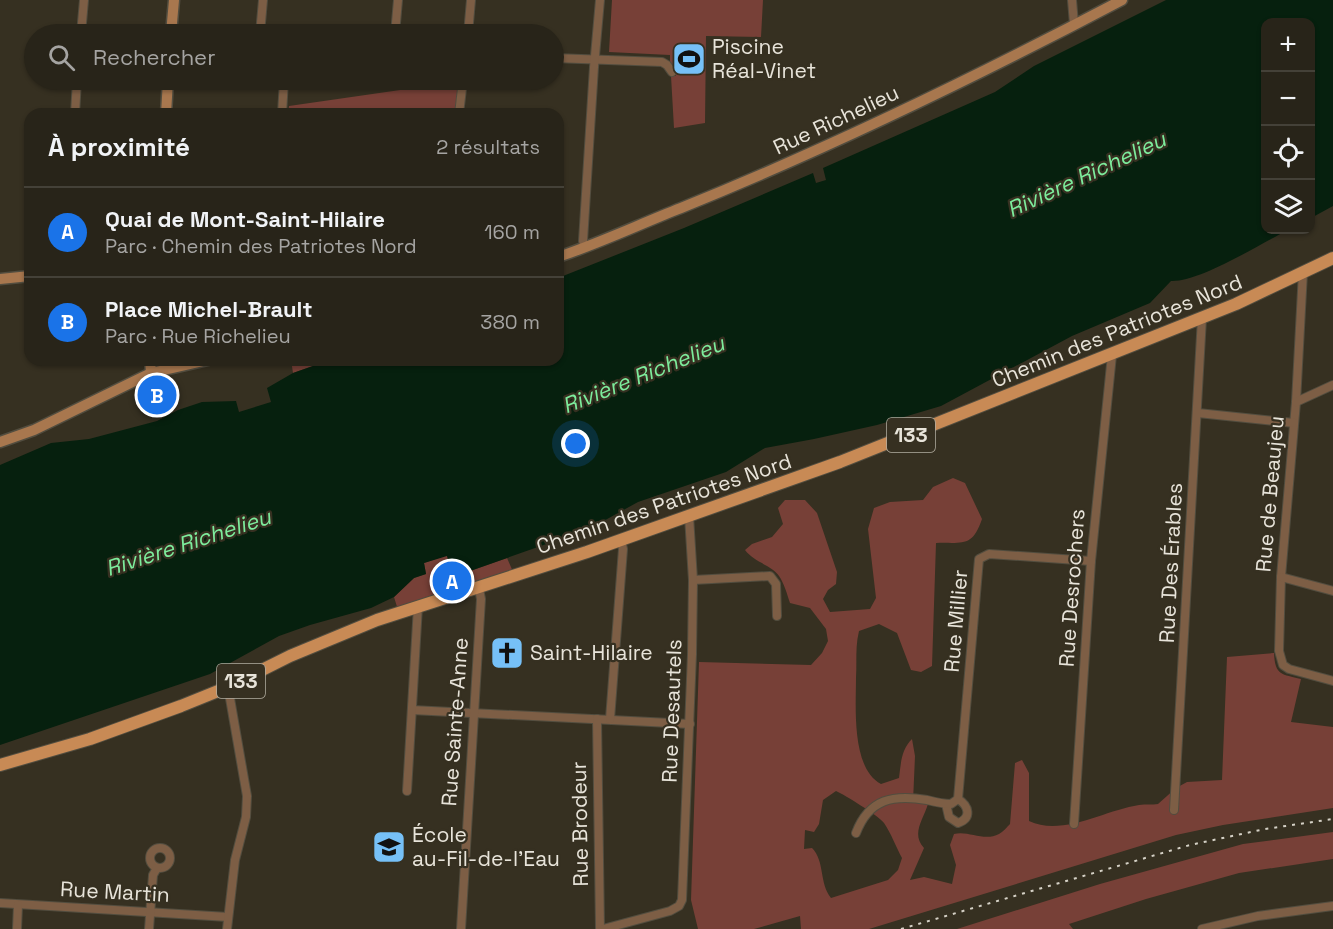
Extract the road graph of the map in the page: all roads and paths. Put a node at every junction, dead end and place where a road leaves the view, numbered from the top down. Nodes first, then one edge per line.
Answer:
1 (84, 0) edge
2 (174, 0) edge
3 (262, 0) edge
4 (398, 0) edge
5 (471, 0) edge
6 (600, 0) edge
7 (1072, 0) edge
8 (1122, 0) edge
9 (82, 24) edge
10 (172, 24) edge
11 (261, 24) edge
12 (396, 24) edge
13 (469, 24) edge
14 (1074, 24) junction
15 (564, 58) edge
16 (594, 59) junction
17 (672, 72) dead end
18 (76, 90) edge
19 (167, 90) edge
20 (283, 90) edge
21 (462, 90) edge
22 (75, 108) edge
23 (166, 108) edge
24 (282, 108) edge
25 (460, 108) edge
26 (585, 248) junction
27 (564, 255) edge
28 (1333, 258) edge
29 (1303, 272) junction
30 (24, 277) edge
31 (0, 279) edge
32 (1202, 318) junction
33 (1112, 355) junction
34 (150, 366) edge
35 (182, 366) edge
36 (151, 373) junction
37 (1333, 385) edge
38 (1296, 402) junction
39 (1197, 413) junction
40 (1294, 423) junction
41 (0, 442) edge
42 (689, 516) junction
43 (621, 540) junction
44 (1091, 561) junction
45 (1281, 577) junction
46 (693, 580) junction
47 (479, 589) junction
48 (1333, 591) edge
49 (418, 606) junction
50 (777, 616) dead end
51 (1333, 681) edge
52 (228, 687) junction
53 (412, 710) junction
54 (474, 713) junction
55 (597, 719) junction
56 (610, 719) junction
57 (690, 724) junction
58 (0, 765) edge
59 (407, 791) dead end
60 (958, 799) junction
61 (946, 804) junction
62 (1174, 810) dead end
63 (1074, 824) dead end
64 (856, 833) dead end
65 (157, 868) dead end
66 (0, 903) edge
67 (18, 905) junction
68 (1333, 906) edge
69 (150, 912) junction
70 (228, 917) junction
71 (17, 929) edge
72 (149, 929) edge
73 (228, 929) edge
74 (461, 929) edge
75 (601, 929) edge
76 (1202, 929) edge

1 - 9 street
2 - 10 main road
3 - 11 street
4 - 12 street
5 - 13 street
6 - 16 street
7 - 14 street
8 - 14 main road, Rue Richelieu
14 - 26 main road, Rue Richelieu
15 - 16 street
16 - 17 street
16 - 26 street
18 - 22 street
19 - 23 main road
20 - 24 street
21 - 25 street
26 - 27 main road, Rue Richelieu
28 - 29 main road, Chemin des Patriotes Nord / 133
29 - 32 main road, Chemin des Patriotes Nord / 133
29 - 38 street, Rue de Beaujeu
30 - 31 main road
32 - 33 main road, Chemin des Patriotes Nord / 133
32 - 39 street, Rue Des Érables
33 - 42 main road, Chemin des Patriotes Nord / 133
33 - 44 street, Rue Desrochers
34 - 36 main road
35 - 36 main road
36 - 41 main road
37 - 38 street
38 - 40 street, Rue de Beaujeu
39 - 40 street
39 - 62 street, Rue Des Érables
40 - 45 street, Rue de Beaujeu
42 - 43 main road, Chemin des Patriotes Nord / 133
42 - 46 street, Rue Desautels
43 - 47 main road, Chemin des Patriotes Nord / 133
43 - 56 street
44 - 60 street, Rue Millier
44 - 63 street, Rue Desrochers
45 - 48 street
45 - 51 street, Rue de Beaujeu
46 - 50 street
46 - 57 street, Rue Desautels
47 - 49 main road, Chemin des Patriotes Nord / 133
47 - 54 street, Rue Sainte-Anne
49 - 52 main road, Chemin des Patriotes Nord / 133
49 - 53 street
52 - 58 main road, Chemin des Patriotes Nord / 133
52 - 70 street
53 - 54 street
53 - 59 street
54 - 55 street
54 - 74 street, Rue Sainte-Anne
55 - 56 street
55 - 75 street, Rue Brodeur
56 - 57 street
57 - 75 street, Rue Desautels
60 - 61 street
60 - 61 street, Rue Millier
61 - 64 street
65 - 69 street
66 - 67 street, Rue Martin
67 - 69 street, Rue Martin
67 - 71 street
68 - 76 street
69 - 70 street, Rue Martin
69 - 72 street
70 - 73 street

